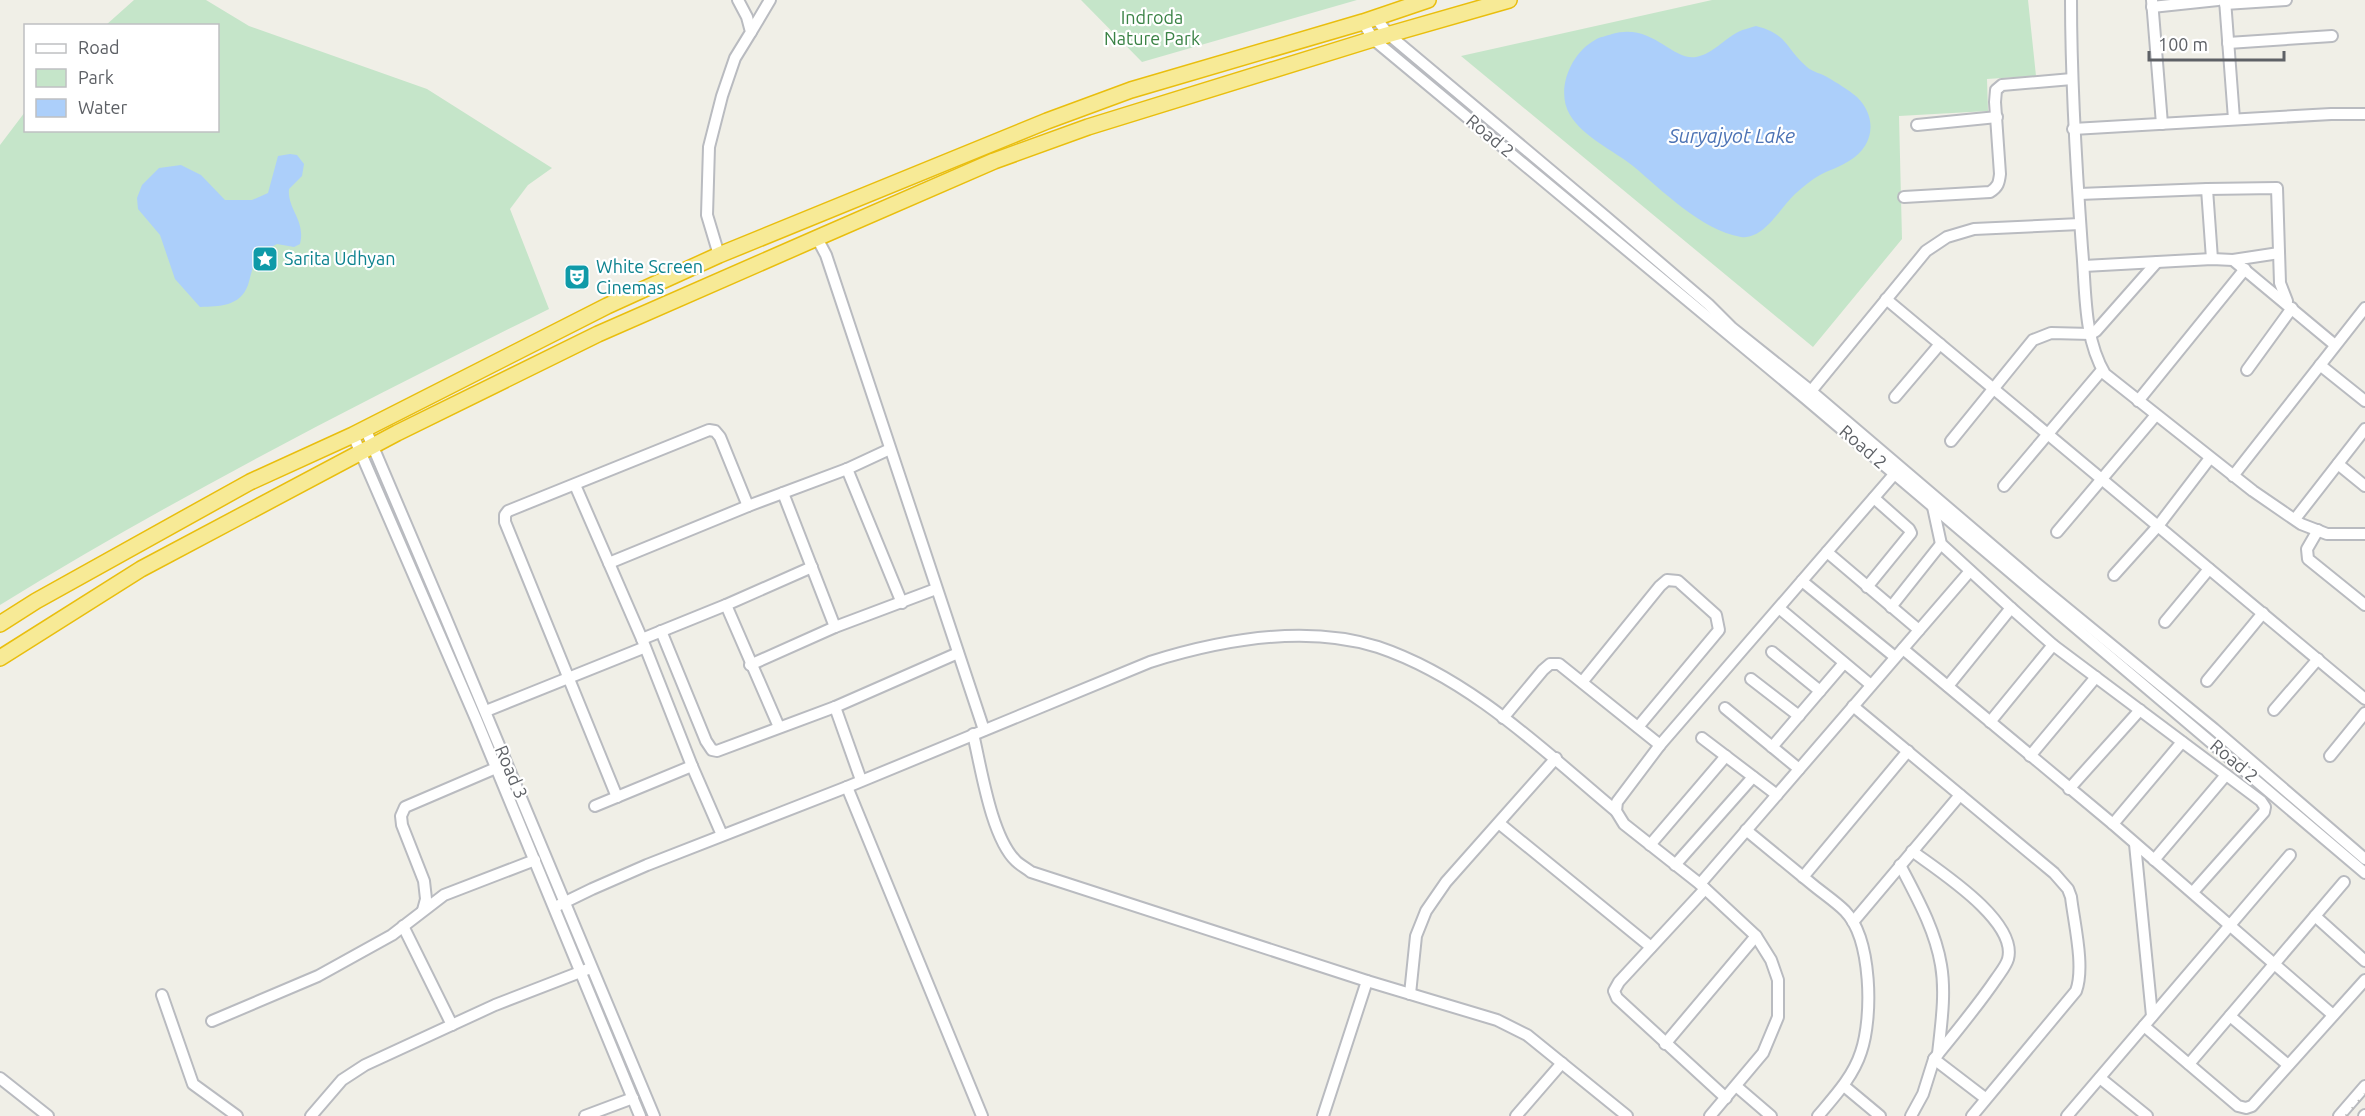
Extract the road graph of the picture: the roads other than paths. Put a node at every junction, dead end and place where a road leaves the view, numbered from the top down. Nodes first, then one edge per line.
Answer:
1 (738, 0) edge
2 (770, 0) edge
3 (1428, 0) edge
4 (1509, 0) edge
5 (2071, 0) edge
6 (2286, 0) edge
7 (2223, 1) edge
8 (2152, 3) edge
9 (1369, 20) junction
10 (751, 32) junction
11 (1388, 34) junction
12 (2332, 36) dead end
13 (1373, 39) junction
14 (2228, 43) junction
15 (2072, 80) junction
16 (2365, 114) edge
17 (1996, 117) junction
18 (2234, 119) junction
19 (2162, 124) junction
20 (1917, 125) dead end
21 (2073, 129) junction
22 (2207, 189) junction
23 (2079, 194) junction
24 (1904, 197) dead end
25 (2080, 224) junction
26 (818, 238) junction
27 (2279, 253) junction
28 (719, 255) junction
29 (2212, 259) junction
30 (2233, 260) junction
31 (704, 262) junction
32 (2157, 262) junction
33 (2084, 266) junction
34 (2245, 269) junction
35 (713, 284) junction
36 (1886, 298) junction
37 (2291, 308) junction
38 (2365, 308) edge
39 (2091, 334) junction
40 (1940, 344) junction
41 (2336, 345) junction
42 (2320, 365) junction
43 (2102, 370) junction
44 (2247, 370) dead end
45 (1994, 389) junction
46 (1808, 395) junction
47 (1895, 397) dead end
48 (2138, 400) junction
49 (2365, 401) edge
50 (2156, 415) junction
51 (2365, 429) edge
52 (359, 432) junction
53 (2049, 434) junction
54 (1951, 441) dead end
55 (367, 449) junction
56 (890, 449) junction
57 (2210, 458) junction
58 (2338, 464) junction
59 (847, 469) junction
60 (1897, 471) junction
61 (2233, 476) junction
62 (2103, 479) junction
63 (575, 485) junction
64 (2004, 486) dead end
65 (2365, 486) edge
66 (783, 493) junction
67 (1874, 498) junction
68 (748, 506) junction
69 (1933, 507) junction
70 (2295, 519) junction
71 (2158, 526) junction
72 (2318, 530) junction
73 (2057, 532) dead end
74 (2365, 534) edge
75 (1941, 544) junction
76 (1827, 552) junction
77 (609, 563) junction
78 (812, 567) junction
79 (2209, 569) junction
80 (1970, 571) junction
81 (2114, 575) dead end
82 (1802, 581) junction
83 (1867, 586) junction
84 (936, 589) junction
85 (902, 603) junction
86 (726, 605) junction
87 (2365, 605) edge
88 (1891, 607) junction
89 (1779, 608) junction
90 (2011, 608) junction
91 (2263, 613) junction
92 (2165, 622) dead end
93 (0, 624) edge
94 (835, 627) junction
95 (1919, 630) junction
96 (661, 632) junction
97 (642, 643) junction
98 (2053, 645) junction
99 (1772, 652) dead end
100 (958, 653) junction
101 (1899, 653) junction
102 (0, 657) edge
103 (2318, 659) junction
104 (1844, 663) junction
105 (750, 664) junction
106 (2096, 677) junction
107 (569, 678) junction
108 (1751, 679) dead end
109 (1583, 681) junction
110 (2207, 681) dead end
111 (1871, 685) junction
112 (1948, 686) junction
113 (1820, 691) junction
114 (2365, 699) edge
115 (1853, 706) junction
116 (835, 707) junction
117 (1725, 708) dead end
118 (2140, 710) junction
119 (2274, 710) dead end
120 (486, 711) junction
121 (2365, 713) edge
122 (1799, 716) junction
123 (1503, 718) junction
124 (1990, 722) junction
125 (779, 727) junction
126 (1638, 727) junction
127 (978, 732) junction
128 (1702, 738) dead end
129 (2182, 742) junction
130 (1660, 745) junction
131 (1772, 747) junction
132 (1908, 751) junction
133 (1726, 756) junction
134 (2030, 756) junction
135 (2330, 756) dead end
136 (1556, 759) junction
137 (507, 763) junction
138 (692, 766) junction
139 (496, 768) junction
140 (1799, 769) junction
141 (2226, 775) junction
142 (1753, 777) junction
143 (861, 780) junction
144 (847, 787) junction
145 (2069, 789) junction
146 (1777, 795) junction
147 (1960, 795) junction
148 (617, 797) junction
149 (595, 806) dead end
150 (1616, 811) junction
151 (1500, 824) junction
152 (2113, 824) junction
153 (1746, 830) junction
154 (722, 835) junction
155 (2135, 844) junction
156 (1650, 845) junction
157 (1912, 851) junction
158 (2290, 855) dead end
159 (2365, 859) edge
160 (535, 860) junction
161 (2154, 860) junction
162 (1675, 865) junction
163 (1900, 865) junction
164 (2365, 873) edge
165 (1803, 877) junction
166 (2344, 882) dead end
167 (1703, 887) junction
168 (2193, 892) junction
169 (560, 905) junction
170 (423, 911) junction
171 (2315, 916) junction
172 (1853, 922) junction
173 (2230, 924) junction
174 (403, 926) junction
175 (1756, 936) junction
176 (1651, 947) junction
177 (2365, 961) edge
178 (2274, 964) junction
179 (586, 969) junction
180 (2365, 980) edge
181 (1367, 981) junction
182 (1410, 994) junction
183 (162, 995) dead end
184 (2333, 1015) junction
185 (2152, 1016) junction
186 (2230, 1016) junction
187 (212, 1021) dead end
188 (452, 1025) junction
189 (2144, 1026) junction
190 (1665, 1044) junction
191 (1936, 1056) junction
192 (1562, 1063) junction
193 (2189, 1064) junction
194 (2288, 1065) junction
195 (0, 1078) edge
196 (2100, 1078) junction
197 (1736, 1086) junction
198 (1844, 1086) junction
199 (2365, 1086) edge
200 (633, 1098) junction
201 (1726, 1098) junction
202 (1985, 1098) junction
203 (1614, 1112) edge
204 (1872, 1114) edge
205 (48, 1116) edge
206 (237, 1116) edge
207 (311, 1116) edge
208 (585, 1116) edge
209 (640, 1116) edge
210 (654, 1116) edge
211 (982, 1116) edge
212 (1323, 1116) edge
213 (1515, 1116) edge
214 (1627, 1116) edge
215 (1710, 1116) edge
216 (1771, 1116) edge
217 (1818, 1116) edge
218 (1911, 1116) edge
219 (1972, 1116) edge
220 (2067, 1116) edge
221 (2147, 1116) edge
222 (2339, 1116) edge

1 - 10 street
2 - 10 street
3 - 9 highway
4 - 11 highway
5 - 15 street
6 - 7 street
7 - 8 street
7 - 14 street
8 - 19 street
9 - 11 street, Road 2
9 - 13 street, Road 2
9 - 28 highway
10 - 28 street
11 - 13 highway
11 - 46 street, Road 2
12 - 14 street
13 - 26 highway
13 - 46 street, Road 2
14 - 18 street
15 - 17 street
15 - 21 street
16 - 18 street
17 - 20 street
17 - 24 street
18 - 19 street
19 - 21 street
21 - 23 street
22 - 23 street
22 - 27 street
22 - 29 street
23 - 25 street
25 - 33 street
25 - 36 street
26 - 35 highway
26 - 56 street
27 - 30 street
27 - 37 street
28 - 31 highway
29 - 30 street
29 - 32 street
30 - 34 street
31 - 35 highway
31 - 52 highway
32 - 33 street
32 - 39 street
33 - 39 street
34 - 37 street
34 - 48 street
35 - 55 highway
36 - 40 street
36 - 46 street
37 - 41 street
37 - 44 street
38 - 41 street
39 - 43 street
39 - 45 street
40 - 45 street
40 - 47 street
41 - 42 street
42 - 49 street
42 - 61 street
43 - 48 street
43 - 53 street
45 - 53 street
45 - 54 street
46 - 60 street, Road 2
48 - 50 street
50 - 57 street
50 - 62 street
51 - 58 street
52 - 55 street, Road 3
52 - 93 highway
53 - 62 street
53 - 64 street
55 - 102 highway
55 - 120 street, Road 3
55 - 139 street, Road 3
56 - 59 street
56 - 84 street
57 - 61 street
57 - 71 street
58 - 65 street
58 - 70 street
59 - 66 street
59 - 85 street
60 - 67 street
60 - 69 street, Road 2
60 - 159 street, Road 2
61 - 70 street
62 - 71 street
62 - 73 street
63 - 68 street
63 - 77 street
63 - 107 street
66 - 68 street
66 - 78 street
67 - 76 street
67 - 83 street
68 - 77 street
69 - 75 street
69 - 164 street, Road 2
70 - 72 street
71 - 79 street
71 - 81 street
72 - 74 street
72 - 87 street
75 - 80 street
75 - 88 street
76 - 82 street
76 - 83 street
77 - 97 street
78 - 86 street
78 - 94 street
79 - 91 street
79 - 92 street
80 - 90 street
80 - 95 street
82 - 89 street
82 - 101 street
83 - 88 street
84 - 85 street
84 - 100 street
85 - 94 street
86 - 96 street
86 - 105 street
88 - 95 street
89 - 104 street
89 - 130 street
90 - 98 street
90 - 112 street
91 - 103 street
91 - 110 street
94 - 105 street
95 - 101 street
96 - 97 street
96 - 125 street
97 - 107 street
97 - 138 street
98 - 106 street
98 - 124 street
99 - 113 street
100 - 116 street
100 - 127 street
101 - 111 street
101 - 112 street
103 - 114 street
103 - 119 street
104 - 111 street
104 - 113 street
105 - 125 street
106 - 118 street
106 - 134 street
107 - 120 street
107 - 148 street
108 - 122 street
109 - 123 street
109 - 126 street
109 - 126 street
111 - 115 street
112 - 124 street
113 - 122 street
115 - 132 street
115 - 140 street
116 - 125 street
116 - 143 street
117 - 131 street
118 - 129 street
118 - 145 street
120 - 137 street, Road 3
121 - 135 street
122 - 131 street
123 - 127 street
123 - 136 street
124 - 134 street
126 - 130 street
127 - 143 street
127 - 181 street
128 - 133 street
129 - 141 street
129 - 152 street
130 - 150 street
131 - 140 street
132 - 147 street
132 - 165 street
133 - 142 street
133 - 156 street
134 - 145 street
136 - 150 street
136 - 151 street
137 - 139 street
137 - 169 street, Road 3
138 - 148 street
138 - 154 street
139 - 160 street, Road 3
139 - 170 street
140 - 146 street
141 - 161 street
141 - 168 street
142 - 146 street
142 - 162 street
143 - 144 street
144 - 154 street
144 - 211 street
145 - 152 street
146 - 153 street
147 - 157 street
147 - 202 street
148 - 149 street
150 - 156 street
151 - 176 street
151 - 182 street
152 - 155 street
153 - 165 street
153 - 167 street
154 - 169 street
155 - 161 street
155 - 185 street
156 - 162 street
157 - 163 street
157 - 191 street
158 - 173 street
160 - 169 street, Road 3
160 - 170 street
161 - 168 street
162 - 167 street
163 - 172 street
163 - 191 street
165 - 172 street
166 - 171 street
167 - 175 street
167 - 176 street
168 - 173 street
169 - 179 street, Road 3
170 - 174 street
171 - 177 street
171 - 178 street
172 - 198 street
173 - 178 street
173 - 185 street
174 - 187 street
174 - 188 street
175 - 190 street
175 - 197 street
176 - 190 street
178 - 184 street
178 - 186 street
179 - 188 street
179 - 200 street, Road 3
179 - 210 street, Road 3
180 - 184 street
181 - 182 street
181 - 212 street
182 - 192 street
183 - 206 street
184 - 194 street
185 - 189 street
186 - 193 street
186 - 194 street
188 - 207 street
189 - 193 street
189 - 196 street
190 - 201 street
191 - 202 street
191 - 218 street
192 - 203 street
192 - 213 street
193 - 194 street
195 - 205 street
196 - 220 street
196 - 221 street
197 - 201 street
197 - 216 street
198 - 204 street
198 - 217 street
199 - 222 street
200 - 208 street
200 - 209 street, Road 3
201 - 215 street
202 - 219 street
203 - 214 street

